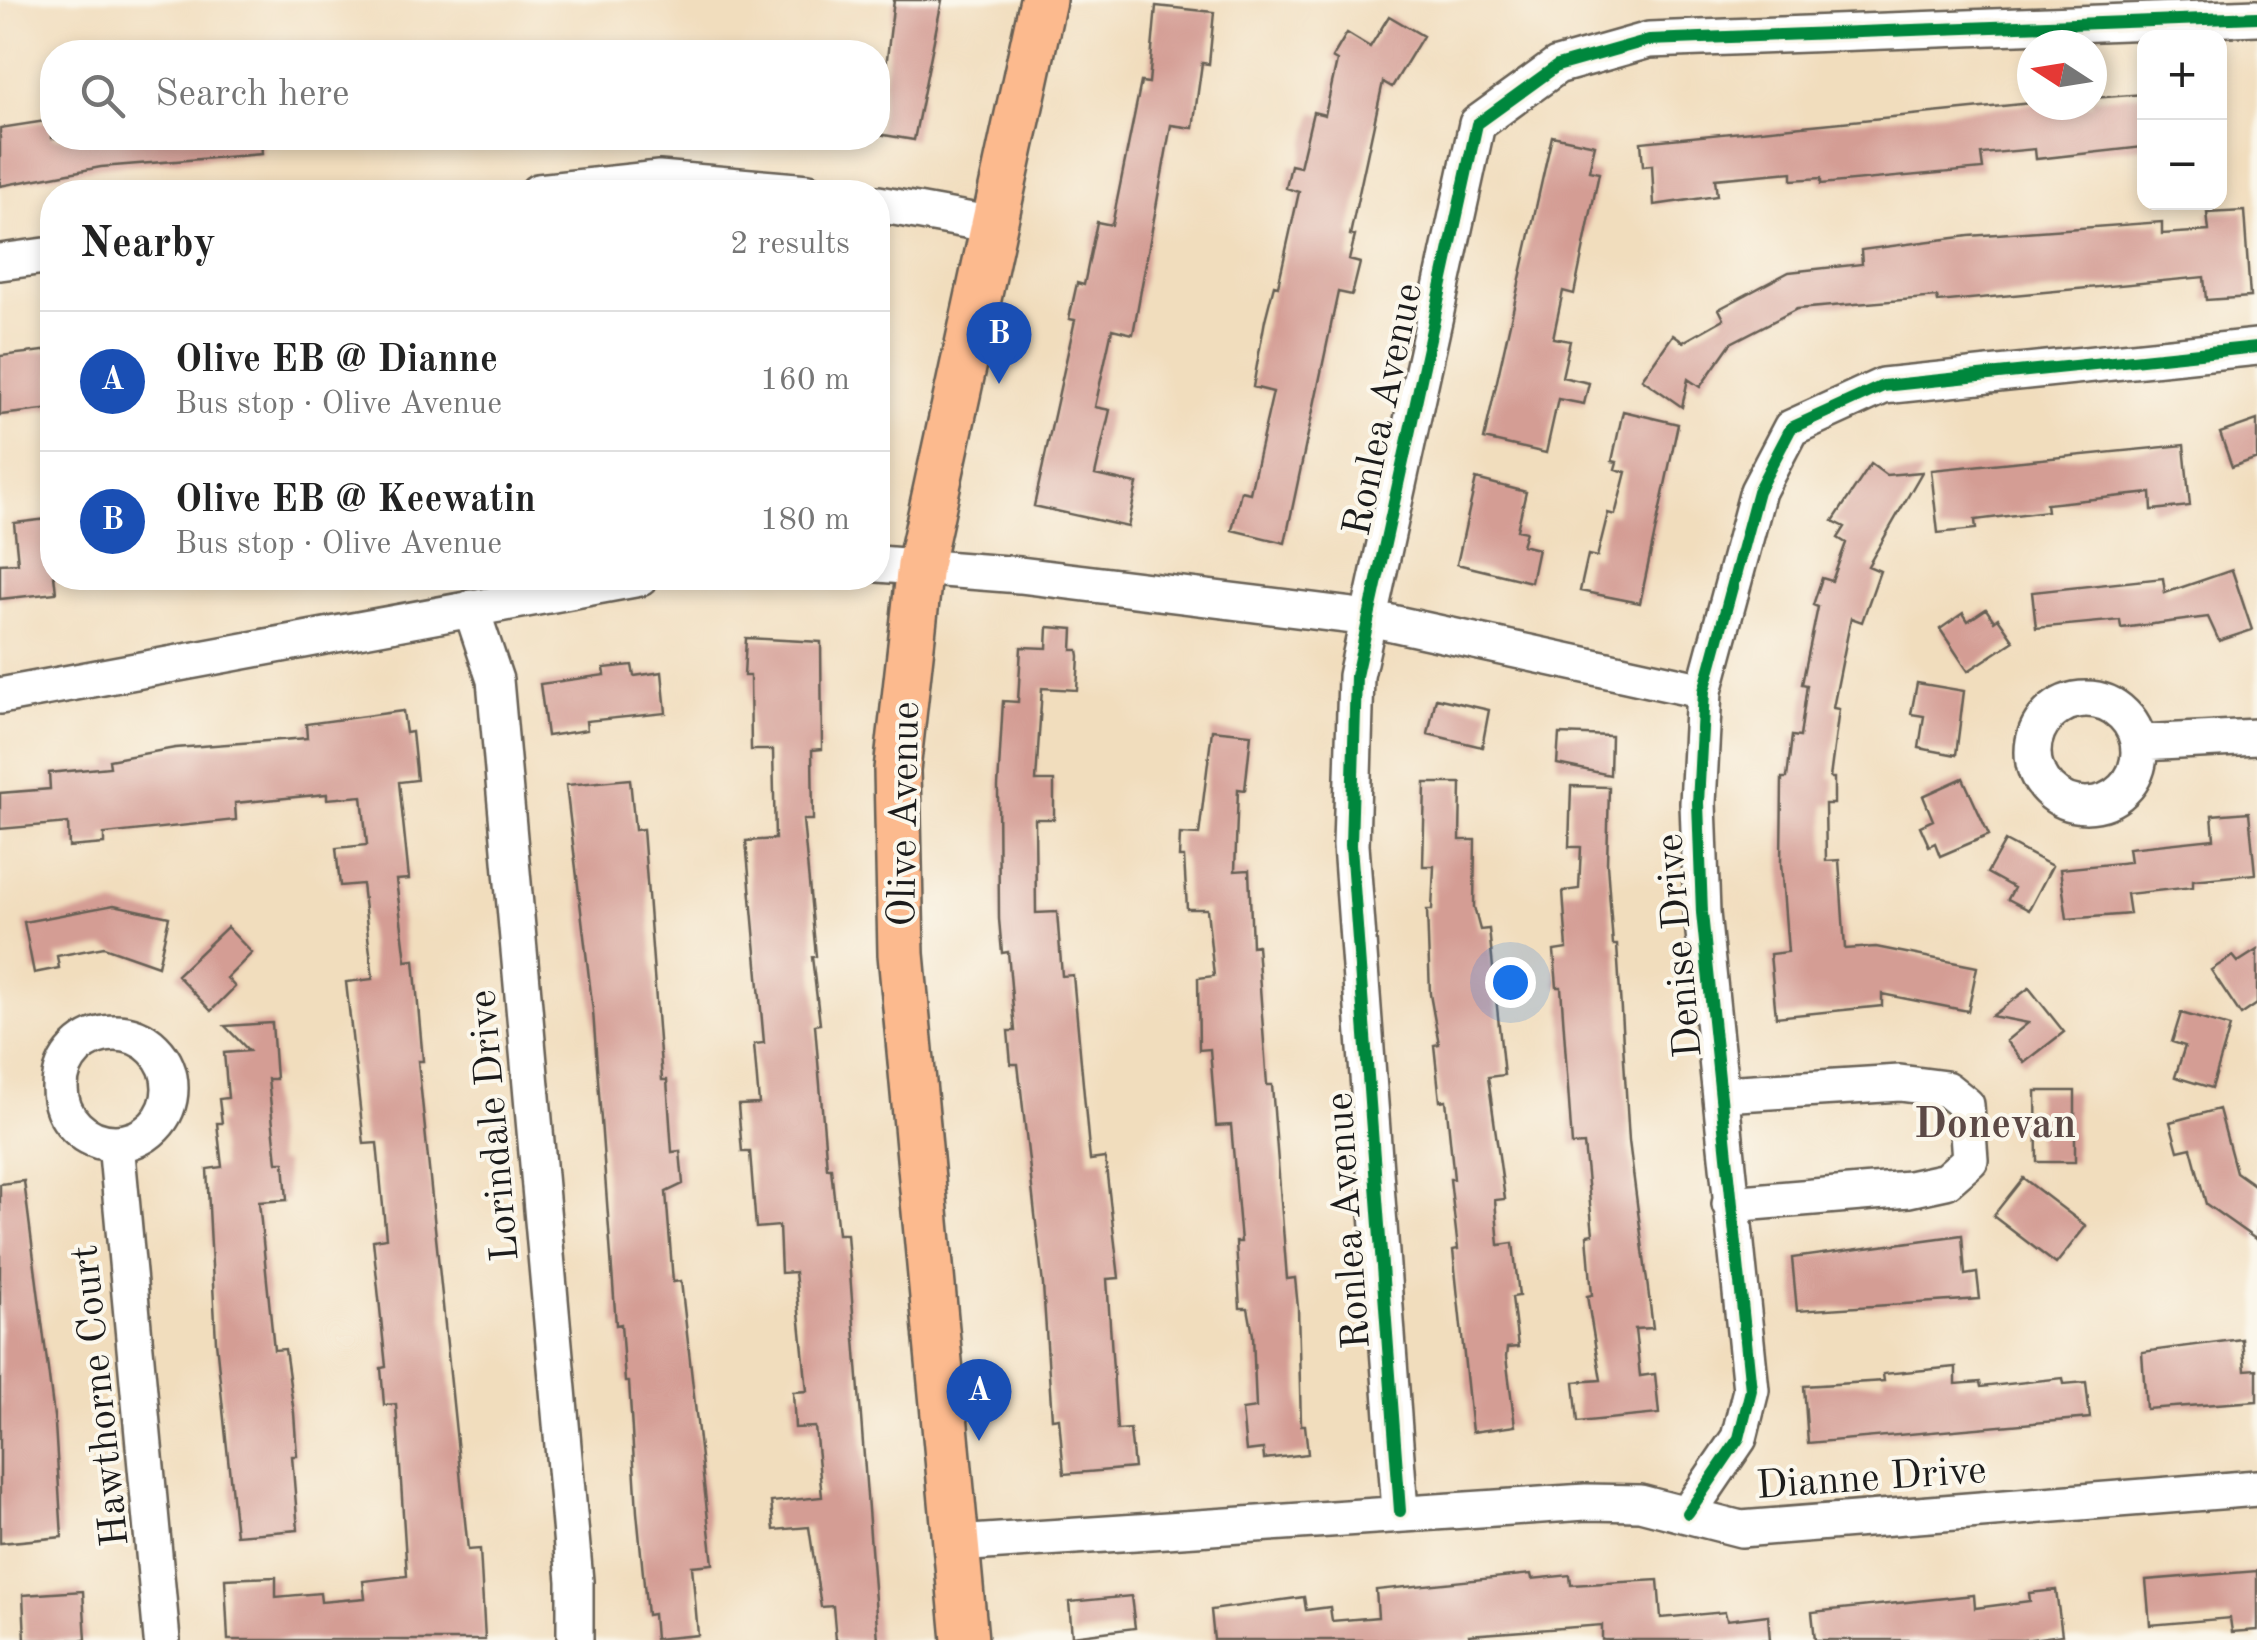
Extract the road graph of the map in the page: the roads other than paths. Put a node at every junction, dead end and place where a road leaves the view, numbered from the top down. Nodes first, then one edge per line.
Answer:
1 (1043, 0) edge
2 (1895, 14) edge
3 (2257, 17) edge
4 (890, 206) edge
5 (994, 226) junction
6 (40, 257) edge
7 (0, 262) edge
8 (2257, 348) edge
9 (899, 564) edge
10 (572, 590) edge
11 (470, 608) junction
12 (1368, 618) junction
13 (1704, 691) junction
14 (0, 696) edge
15 (2257, 737) edge
16 (2141, 743) dead end
17 (1722, 1094) junction
18 (116, 1143) dead end
19 (1730, 1204) junction
20 (2257, 1488) edge
21 (1400, 1511) junction
22 (1688, 1513) junction
23 (956, 1544) junction
24 (162, 1640) edge
25 (575, 1640) edge
26 (965, 1640) edge

1 - 5 main road, Olive Avenue
2 - 3 street, Ronlea Avenue
2 - 12 street, Ronlea Avenue
4 - 5 street
5 - 9 main road, Olive Avenue
6 - 7 street
8 - 13 street, Denise Drive
9 - 12 street
9 - 23 main road, Olive Avenue
10 - 11 street
11 - 14 street
11 - 25 street, Lorindale Drive
12 - 13 street
12 - 21 street, Ronlea Avenue
13 - 17 street, Denise Drive
15 - 16 street
17 - 19 street, Denise Drive
17 - 19 street
18 - 24 street, Hawthorne Court
19 - 22 street, Denise Drive
20 - 22 street, Dianne Drive
21 - 22 street, Dianne Drive
21 - 23 street, Dianne Drive
23 - 26 main road, Olive Avenue

